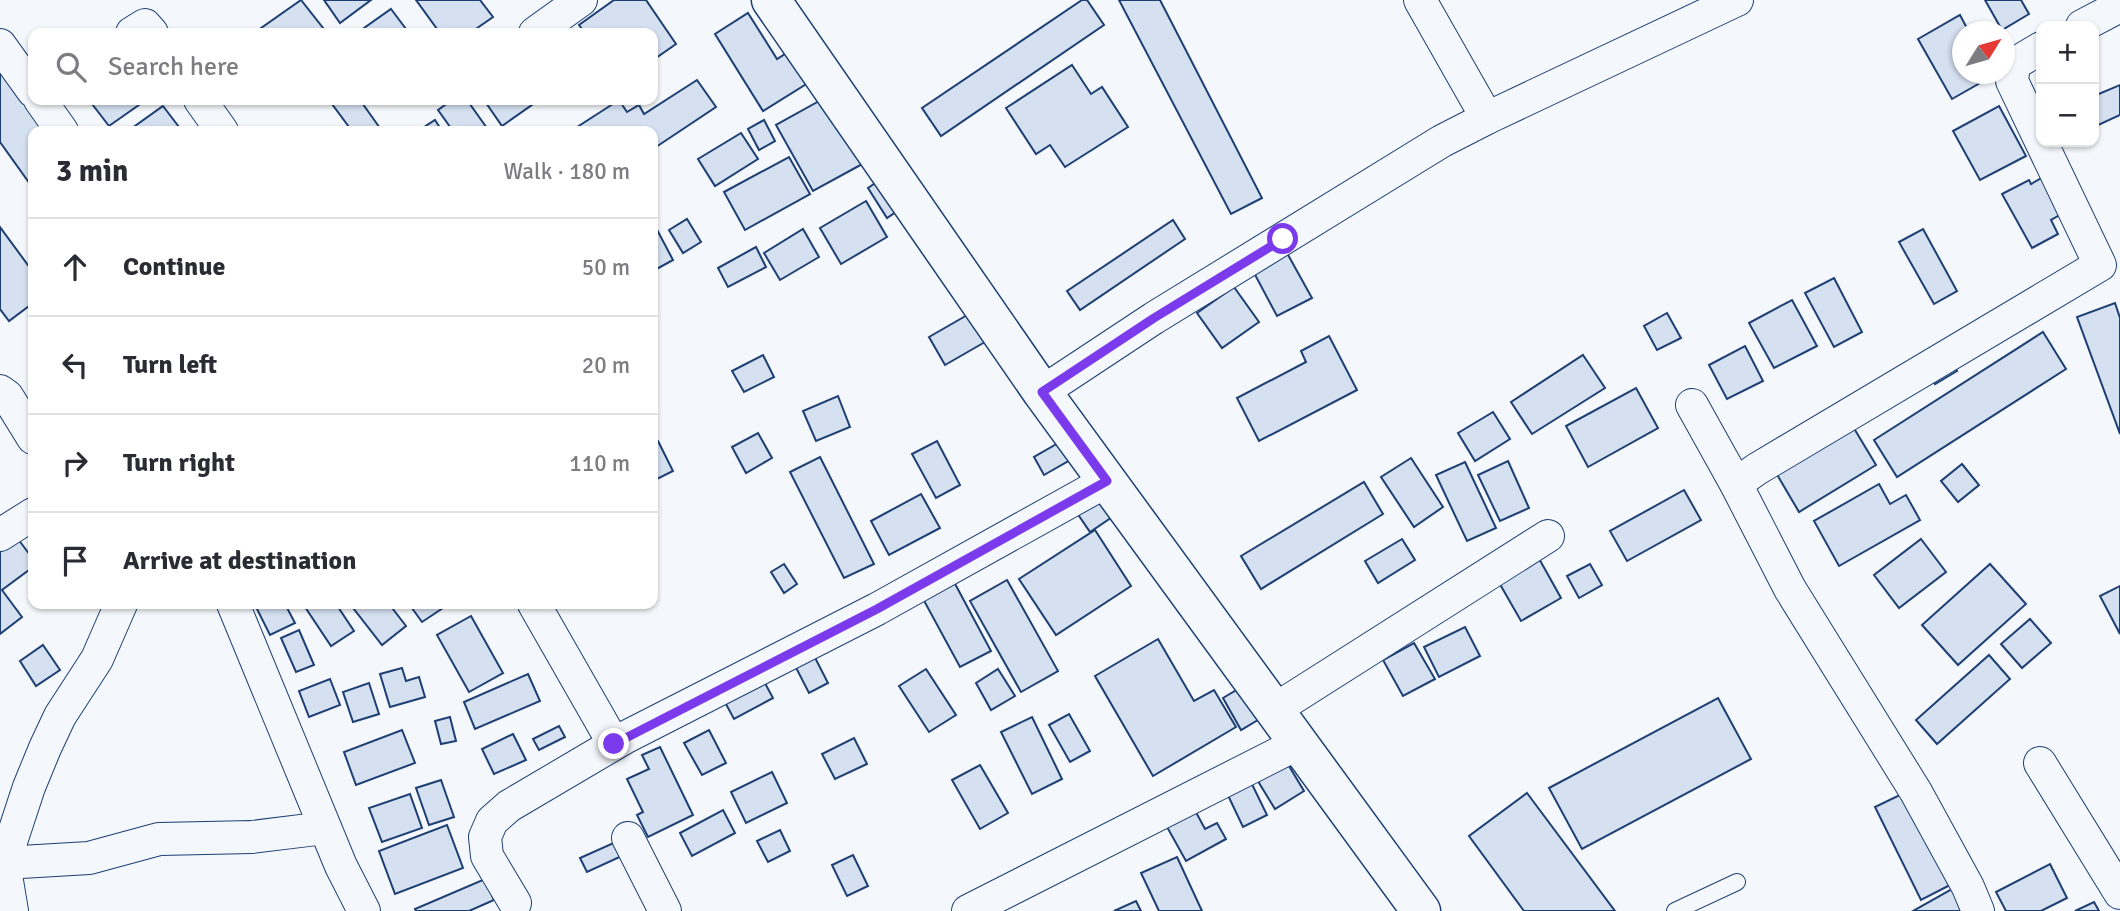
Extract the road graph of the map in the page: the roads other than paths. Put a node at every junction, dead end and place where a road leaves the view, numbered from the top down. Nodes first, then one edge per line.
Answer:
1 (581, 0) edge
2 (771, 0) edge
3 (1420, 0) edge
4 (1737, 0) edge
5 (2120, 6) edge
6 (2091, 21) edge
7 (542, 28) edge
8 (0, 45) edge
9 (2036, 51) edge
10 (28, 84) edge
11 (44, 105) edge
12 (204, 105) edge
13 (1487, 118) junction
14 (58, 126) edge
15 (218, 126) edge
16 (2110, 260) edge
17 (0, 391) edge
18 (1042, 392) junction
19 (1692, 405) dead end
20 (28, 430) edge
21 (1107, 481) junction
22 (1736, 484) junction
23 (28, 517) edge
24 (0, 535) edge
25 (1548, 536) dead end
26 (119, 609) edge
27 (235, 609) edge
28 (537, 609) edge
29 (1274, 710) junction
30 (1299, 743) junction
31 (614, 744) junction
32 (2040, 763) dead end
33 (325, 828) junction
34 (628, 838) dead end
35 (2, 859) edge
36 (1737, 882) dead end
37 (2120, 892) edge
38 (515, 903) dead end
39 (12, 911) edge
40 (364, 911) edge
41 (665, 911) edge
42 (968, 911) edge
43 (1421, 911) edge
44 (1675, 911) edge
45 (1978, 911) edge

1 - 7 street
2 - 18 street
3 - 13 street
4 - 13 street
5 - 6 street
8 - 10 street
9 - 16 street
11 - 14 street
12 - 15 street
13 - 18 street
16 - 22 street
17 - 20 street
18 - 21 street
19 - 22 street
21 - 29 street
21 - 31 street
22 - 45 street
23 - 24 street
25 - 29 street
26 - 35 street
27 - 33 street
28 - 31 street
29 - 30 street
30 - 42 street
30 - 43 street
31 - 38 street
32 - 37 street
33 - 35 street
33 - 40 street
34 - 41 street
35 - 39 street
36 - 44 lane

